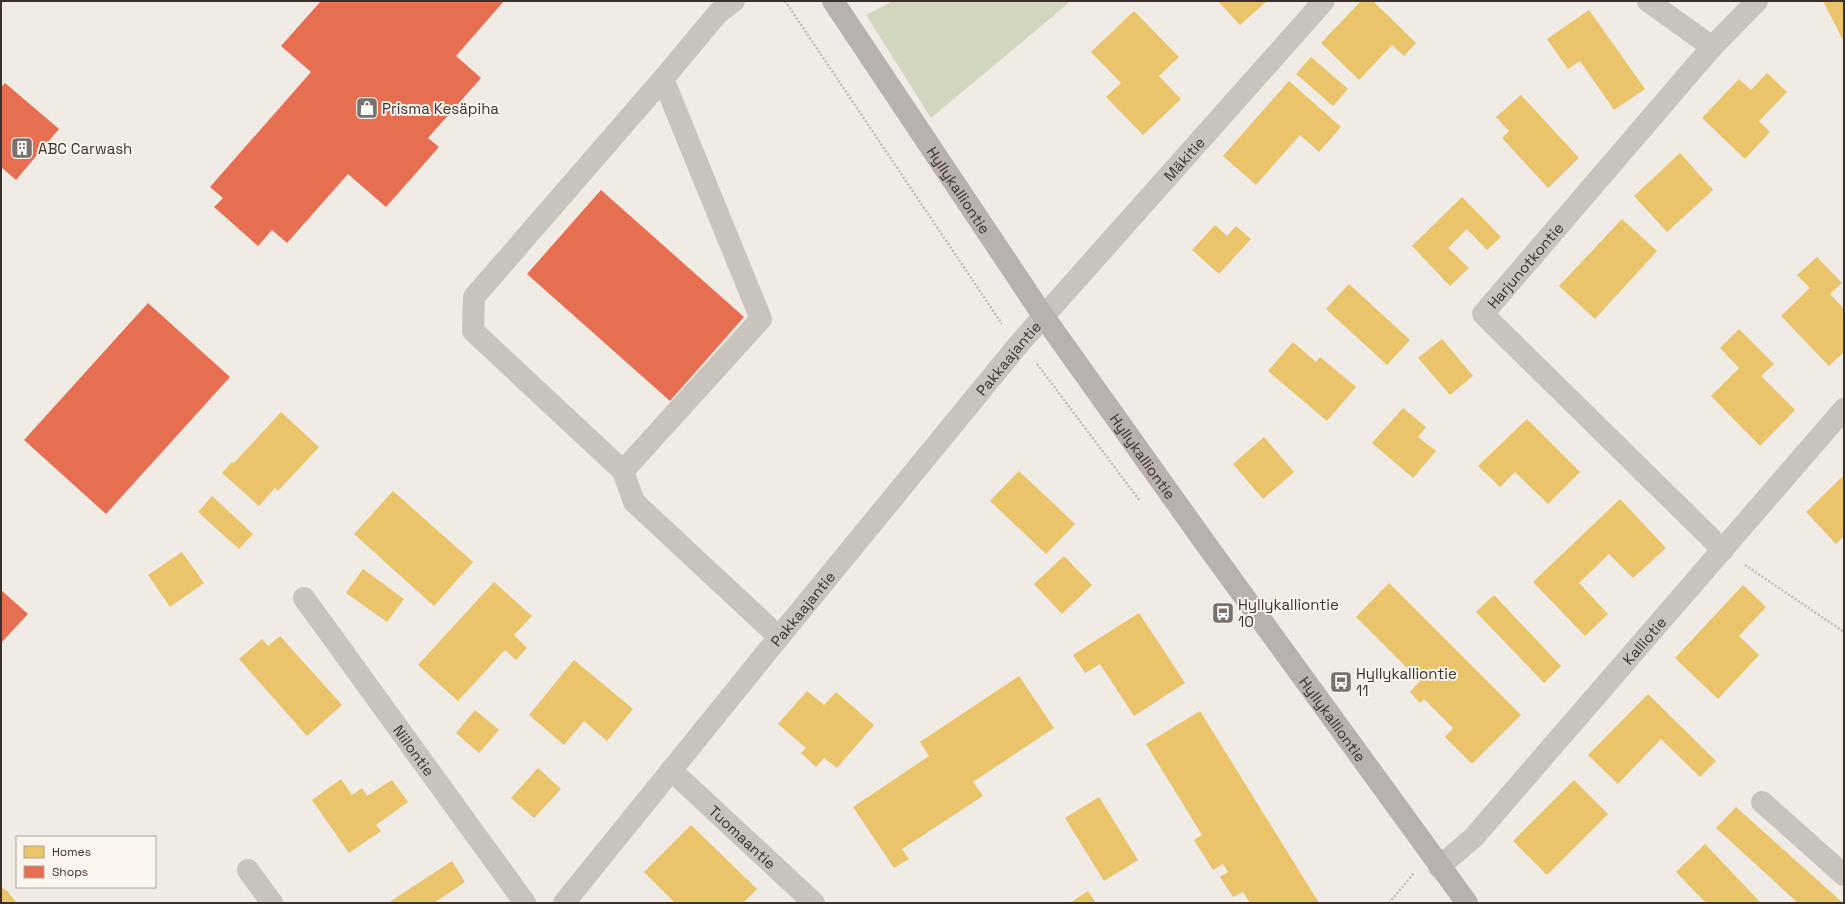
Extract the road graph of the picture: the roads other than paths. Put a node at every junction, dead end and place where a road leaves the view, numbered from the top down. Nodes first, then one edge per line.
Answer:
1 (734, 1) edge
2 (833, 1) edge
3 (1324, 1) edge
4 (1648, 1) edge
5 (1757, 1) edge
6 (1712, 47) junction
7 (663, 79) junction
8 (1044, 317) junction
9 (1844, 409) edge
10 (623, 471) junction
11 (1723, 550) junction
12 (304, 598) dead end
13 (779, 637) junction
14 (671, 770) junction
15 (1762, 802) dead end
16 (1440, 867) junction
17 (248, 870) dead end
18 (1844, 875) edge
19 (272, 903) edge
20 (525, 903) edge
21 (564, 903) edge
22 (814, 903) edge
23 (1467, 903) edge

1 - 7 street
2 - 8 main road, Hyllykalliontie
3 - 8 street, Mäkitie
4 - 6 street
5 - 6 street, Harjunotkontie
6 - 11 street, Harjunotkontie
7 - 10 street
7 - 10 street
8 - 13 street, Pakkaajantie
8 - 16 main road, Hyllykalliontie
9 - 11 street, Kalliotie
10 - 13 street
11 - 16 street, Kalliotie
12 - 20 street, Niilontie
13 - 14 street, Pakkaajantie
14 - 21 street, Pakkaajantie
14 - 22 street, Tuomaantie
15 - 18 street
16 - 23 main road, Hyllykalliontie
17 - 19 street

